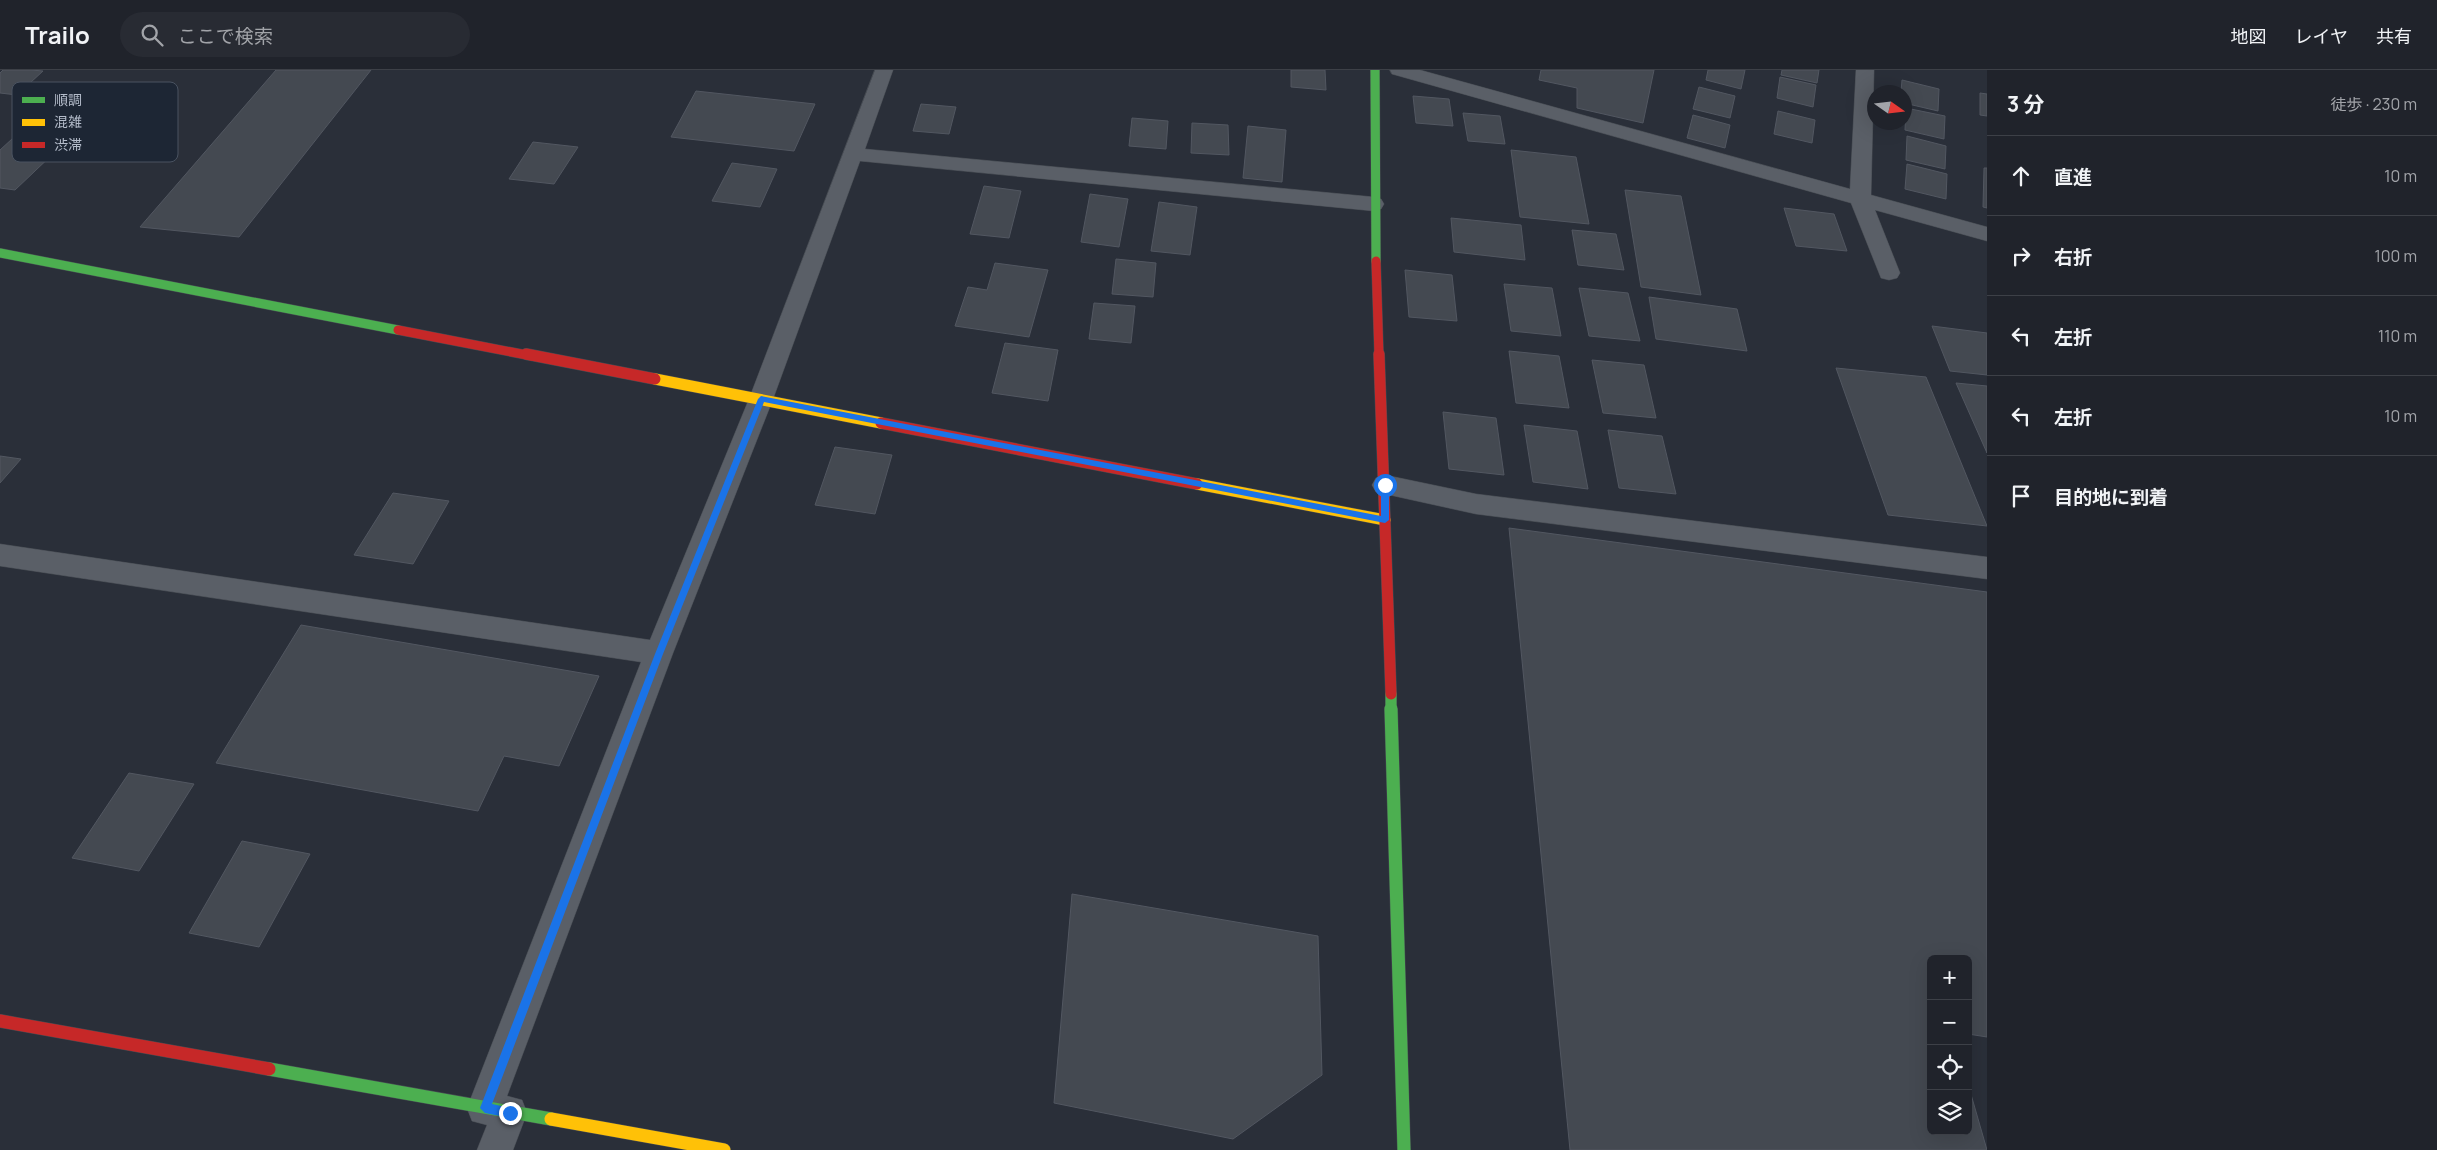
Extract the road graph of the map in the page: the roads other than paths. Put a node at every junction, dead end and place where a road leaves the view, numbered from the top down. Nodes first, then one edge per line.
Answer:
1 (884, 70) edge
2 (1375, 70) edge
3 (1399, 70) edge
4 (1866, 70) edge
5 (854, 154) junction
6 (1860, 199) junction
7 (1374, 204) junction
8 (1987, 234) edge
9 (0, 253) edge
10 (1889, 273) dead end
11 (761, 399) junction
12 (1385, 485) junction
13 (1385, 520) junction
14 (0, 555) edge
15 (1987, 568) edge
16 (659, 654) junction
17 (0, 1021) edge
18 (497, 1111) junction
19 (495, 1150) edge
20 (724, 1150) edge
21 (1404, 1150) edge

1 - 5 street
2 - 7 street
3 - 6 street
4 - 6 street
5 - 7 street
5 - 11 street
6 - 8 street
6 - 10 street
7 - 12 street
9 - 11 street
11 - 13 street
11 - 16 street
12 - 13 street
12 - 15 street
13 - 21 street
14 - 16 street
16 - 18 street
17 - 18 street
18 - 19 street
18 - 20 street

